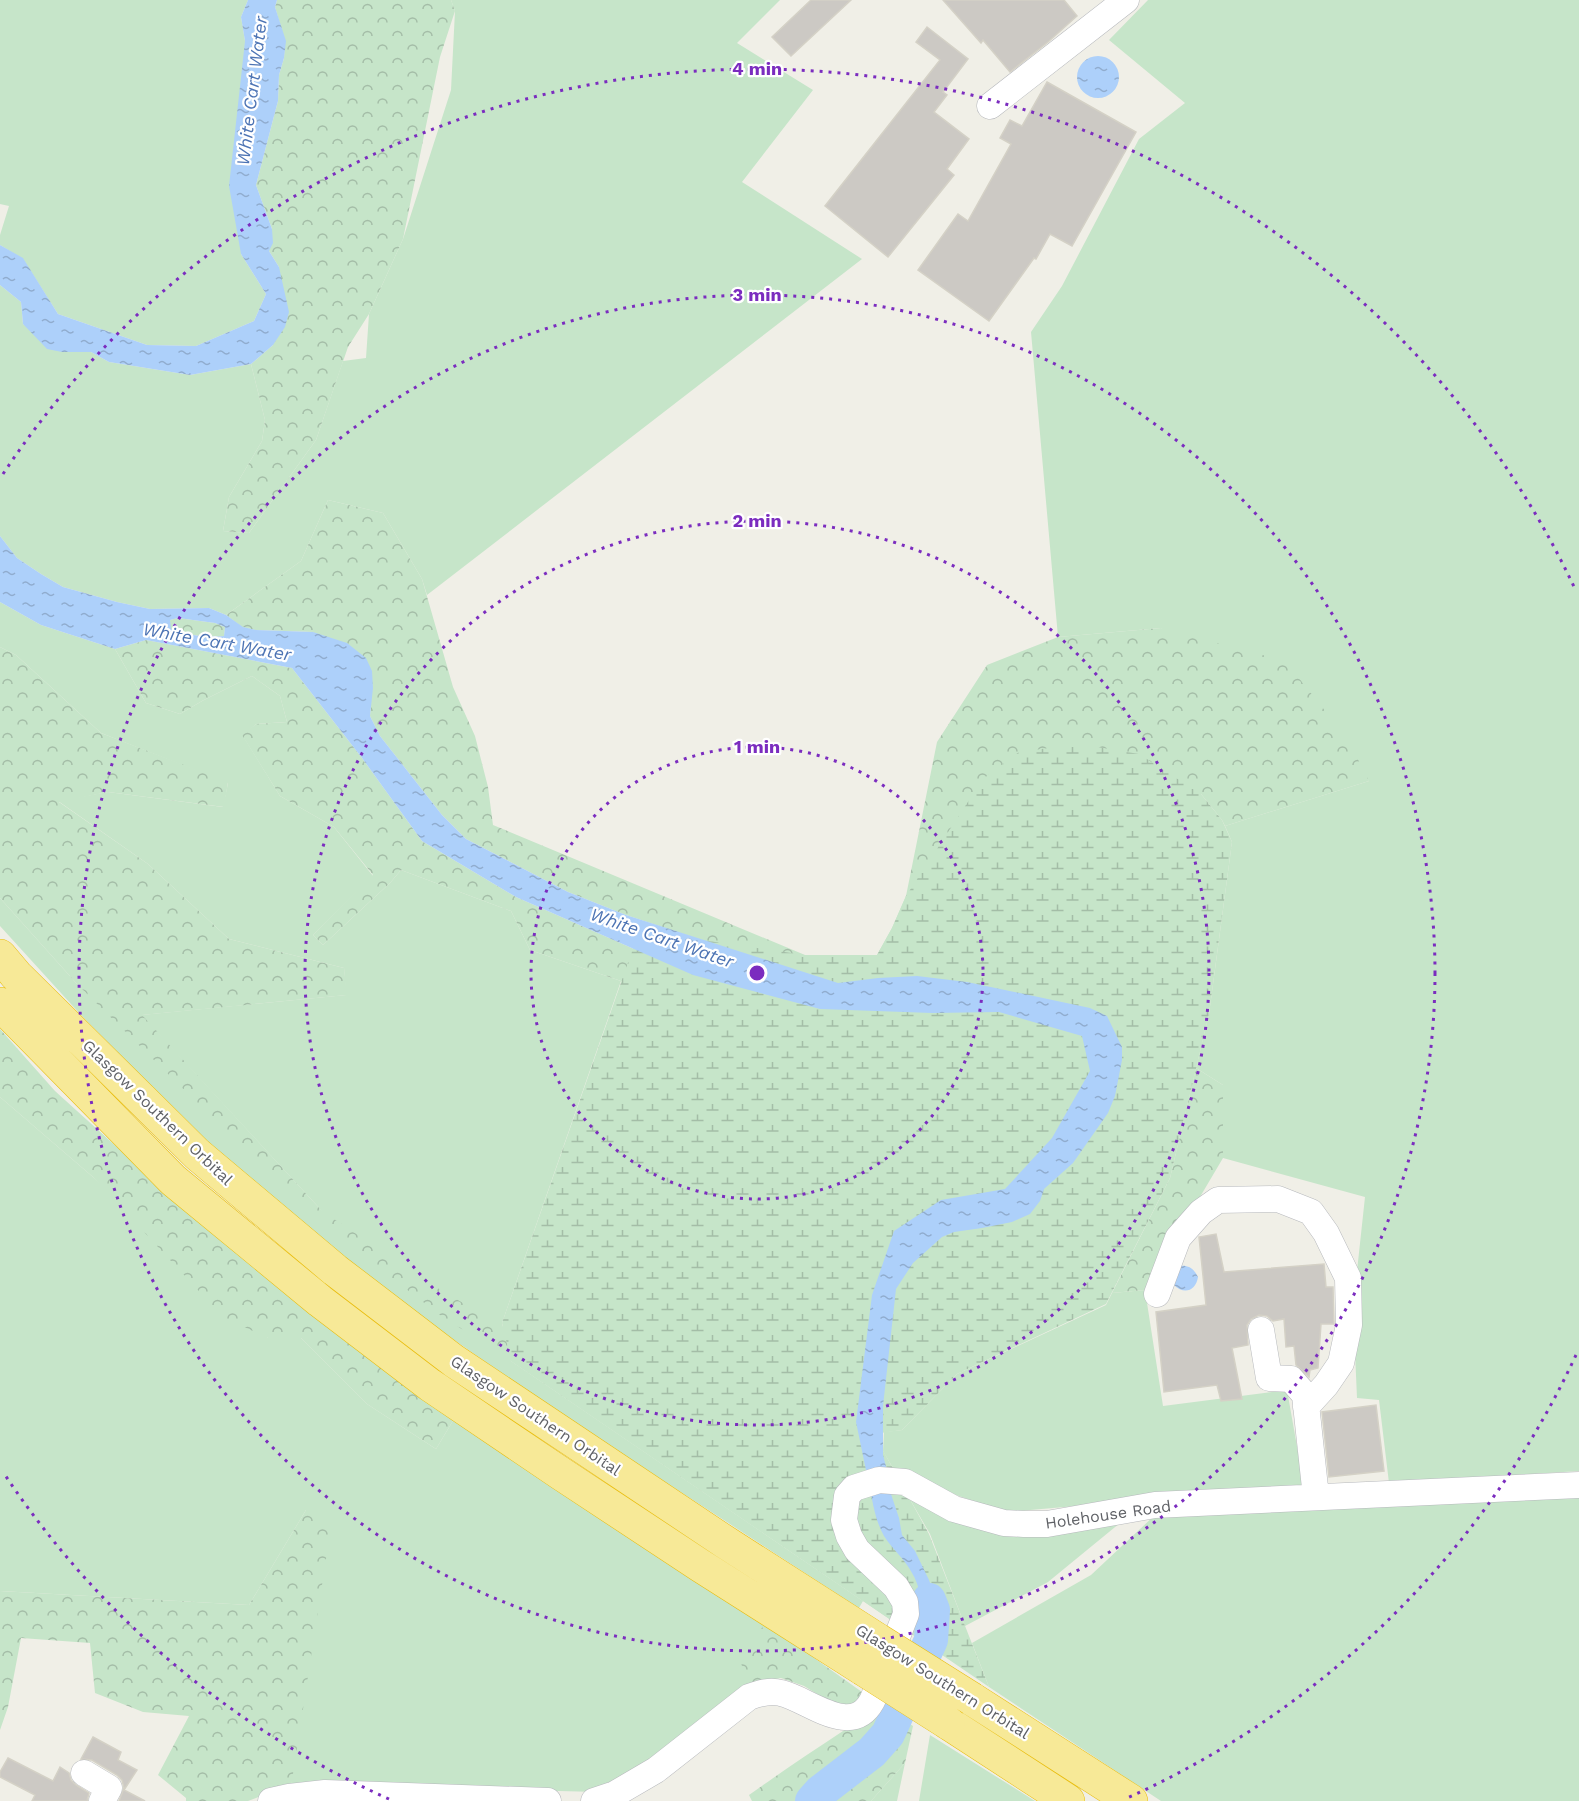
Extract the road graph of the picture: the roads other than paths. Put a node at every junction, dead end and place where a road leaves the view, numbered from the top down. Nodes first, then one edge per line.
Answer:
1 (1126, 0) edge
2 (990, 106) dead end
3 (0, 956) edge
4 (0, 1004) edge
5 (1157, 1294) dead end
6 (1261, 1330) dead end
7 (1306, 1407) junction
8 (1579, 1485) edge
9 (1316, 1497) junction
10 (84, 1773) dead end
11 (610, 1799) edge
12 (102, 1801) edge
13 (271, 1801) edge
14 (548, 1801) edge
15 (1068, 1801) edge
16 (1131, 1801) edge

1 - 2 street
3 - 16 highway, Glasgow Southern Orbital, bridge
4 - 15 highway, Glasgow Southern Orbital, bridge
5 - 7 street
6 - 7 street
7 - 9 street
8 - 9 street, Holehouse Road
9 - 11 street, Holehouse Road
10 - 12 street
13 - 14 street

